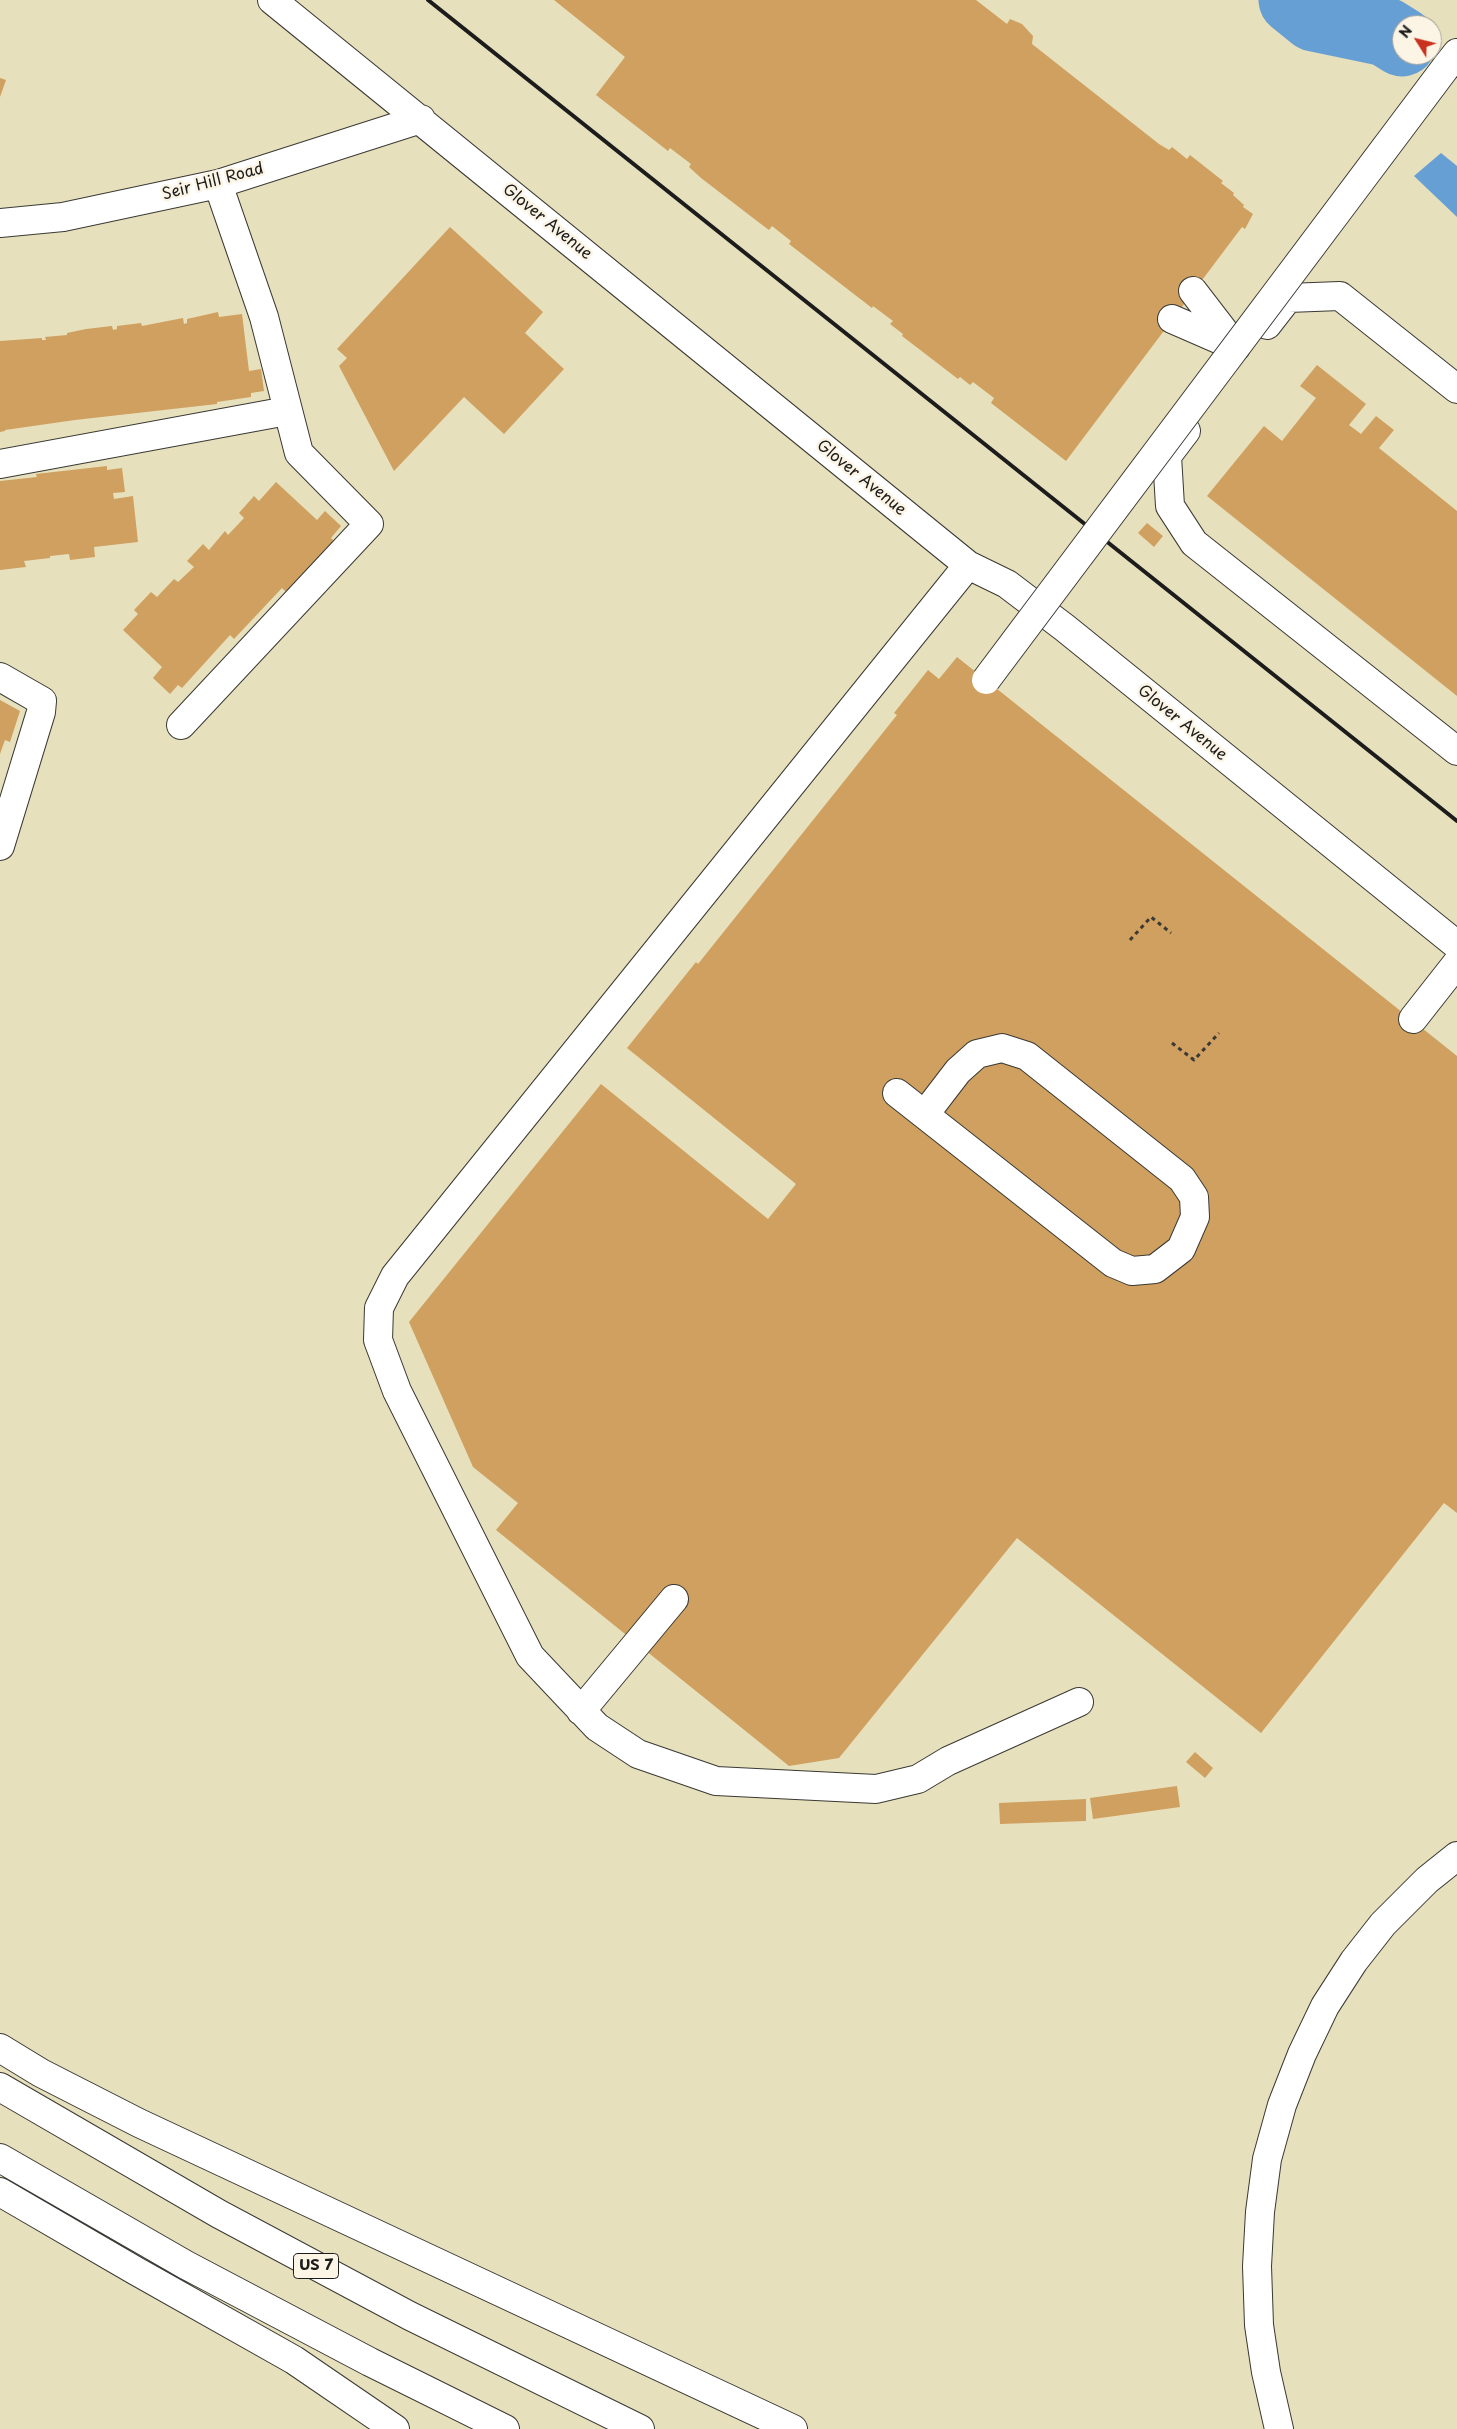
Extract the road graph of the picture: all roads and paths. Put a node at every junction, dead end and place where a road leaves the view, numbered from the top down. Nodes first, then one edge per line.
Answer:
1 (272, 0) edge
2 (1451, 60) edge
3 (421, 119) junction
4 (218, 184) junction
5 (0, 223) edge
6 (1193, 291) dead end
7 (1172, 319) dead end
8 (1236, 347) junction
9 (1457, 389) edge
10 (288, 411) junction
11 (0, 464) edge
12 (968, 565) junction
13 (0, 677) edge
14 (986, 680) dead end
15 (181, 725) dead end
16 (1457, 751) edge
17 (0, 846) edge
18 (1171, 933) dead end
19 (1130, 940) dead end
20 (1457, 945) edge
21 (1457, 963) edge
22 (1413, 1019) dead end
23 (1219, 1033) dead end
24 (1172, 1043) dead end
25 (898, 1093) dead end
26 (925, 1114) junction
27 (674, 1599) dead end
28 (1079, 1702) dead end
29 (581, 1712) junction
30 (1457, 1856) edge
31 (0, 2048) edge
32 (0, 2087) edge
33 (0, 2158) edge
34 (0, 2192) edge
35 (394, 2429) edge
36 (505, 2429) edge
37 (640, 2429) edge
38 (793, 2429) edge
39 (1279, 2429) edge

1 - 3 main road, Glover Avenue
2 - 8 main road, bridge
3 - 4 main road, Seir Hill Road
3 - 12 main road, Glover Avenue
4 - 5 main road, Seir Hill Road
4 - 10 main road
6 - 8 main road
7 - 8 main road
8 - 14 main road, bridge
9 - 16 main road
10 - 11 main road
10 - 15 main road
12 - 20 main road, Glover Avenue
12 - 29 main road
13 - 17 main road
18 - 19 path
21 - 22 main road
23 - 24 path
25 - 26 main road
26 - 26 main road
27 - 29 main road
28 - 29 main road
30 - 39 main road
31 - 38 main road
32 - 37 main road, US 7
33 - 36 main road
34 - 35 main road

